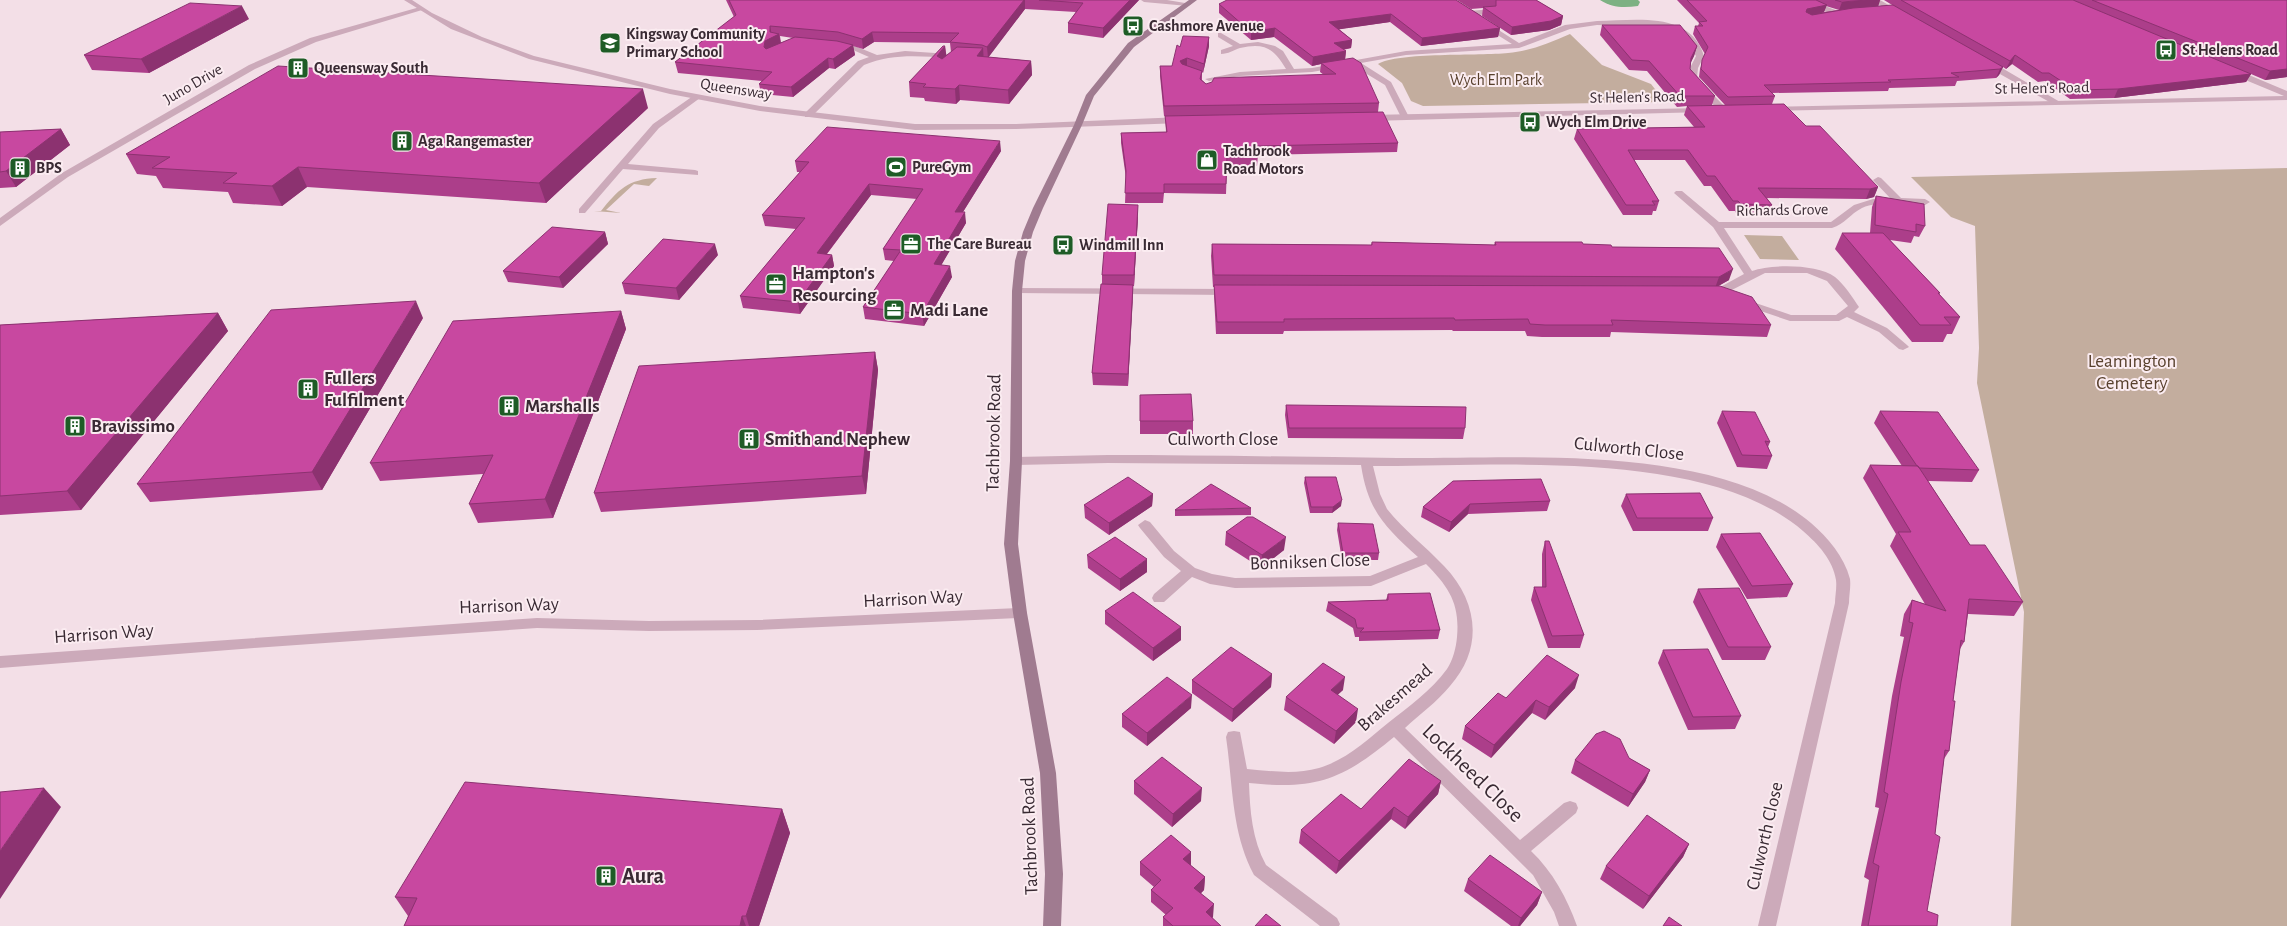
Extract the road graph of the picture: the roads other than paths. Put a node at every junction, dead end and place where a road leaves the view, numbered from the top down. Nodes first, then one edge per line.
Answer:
1 (407, 0) edge
2 (1144, 0) edge
3 (1876, 0) edge
4 (1191, 2) edge
5 (1814, 4) edge
6 (420, 9) junction
7 (1892, 9) junction
8 (1878, 10) edge
9 (1490, 11) edge
10 (1846, 13) edge
11 (1838, 14) junction
12 (1824, 18) edge
13 (1908, 18) edge
14 (1222, 35) dead end
15 (830, 46) edge
16 (1237, 46) junction
17 (1519, 46) junction
18 (1224, 52) dead end
19 (875, 57) junction
20 (1983, 60) edge
21 (1353, 62) junction
22 (950, 63) edge
23 (2222, 67) edge
24 (1292, 72) junction
25 (1207, 90) edge
26 (2287, 94) edge
27 (696, 98) junction
28 (2287, 98) edge
29 (2056, 102) junction
30 (1765, 109) edge
31 (808, 115) junction
32 (1405, 117) junction
33 (1360, 118) edge
34 (1189, 120) edge
35 (1078, 125) junction
36 (620, 166) junction
37 (695, 173) dead end
38 (1878, 180) dead end
39 (1680, 193) dead end
40 (1899, 202) junction
41 (1925, 202) edge
42 (582, 211) dead end
43 (0, 223) edge
44 (1717, 225) junction
45 (1749, 274) junction
46 (1017, 291) junction
47 (1245, 292) edge
48 (1847, 313) junction
49 (1903, 347) dead end
50 (1016, 461) junction
51 (1366, 461) junction
52 (1145, 525) dead end
53 (1428, 558) junction
54 (1190, 571) junction
55 (1159, 598) dead end
56 (1020, 614) junction
57 (0, 662) edge
58 (1394, 727) junction
59 (1234, 736) dead end
60 (1240, 775) junction
61 (1570, 808) dead end
62 (1520, 850) junction
63 (1331, 924) dead end
64 (1052, 926) edge
65 (1568, 926) edge
66 (1767, 926) edge

1 - 6 street, Queensway
2 - 4 street
3 - 7 street
4 - 35 main road, Tachbrook Road
5 - 11 street
6 - 27 street, Queensway
6 - 43 street, Juno Drive
7 - 8 street
7 - 13 street
9 - 17 street
10 - 11 street
11 - 12 street
14 - 16 street
15 - 19 street
16 - 18 street
16 - 24 street
17 - 21 street
17 - 32 street, St Helen's Road
19 - 22 street
19 - 31 street
20 - 29 street
21 - 24 street
21 - 32 street
23 - 26 street
24 - 25 street
27 - 31 street, Queensway
27 - 36 street
28 - 29 street, St Helen's Road
29 - 30 street, St Helen's Road
31 - 35 street, Queensway
32 - 33 street, St Helen's Road
34 - 35 street
35 - 46 main road, Tachbrook Road
36 - 37 street
36 - 42 street
38 - 40 street
39 - 44 street, Richards Grove
40 - 41 street, Richards Grove
40 - 44 street, Richards Grove
44 - 45 street, Richards Grove
45 - 48 street
45 - 48 street
46 - 47 street
46 - 50 main road, Tachbrook Road
48 - 49 street
50 - 51 street, Culworth Close
50 - 56 main road, Tachbrook Road
51 - 53 street, Brakesmead
51 - 66 street, Culworth Close
52 - 54 street, Bonniksen Close
53 - 54 street, Bonniksen Close
53 - 58 street, Brakesmead
54 - 55 street
56 - 57 street, Harrison Way
56 - 64 main road, Tachbrook Road
58 - 60 street, Brakesmead
58 - 62 street, Lockheed Close
59 - 60 street
60 - 63 street
61 - 62 street, Lockheed Close
62 - 65 street, Lockheed Close

